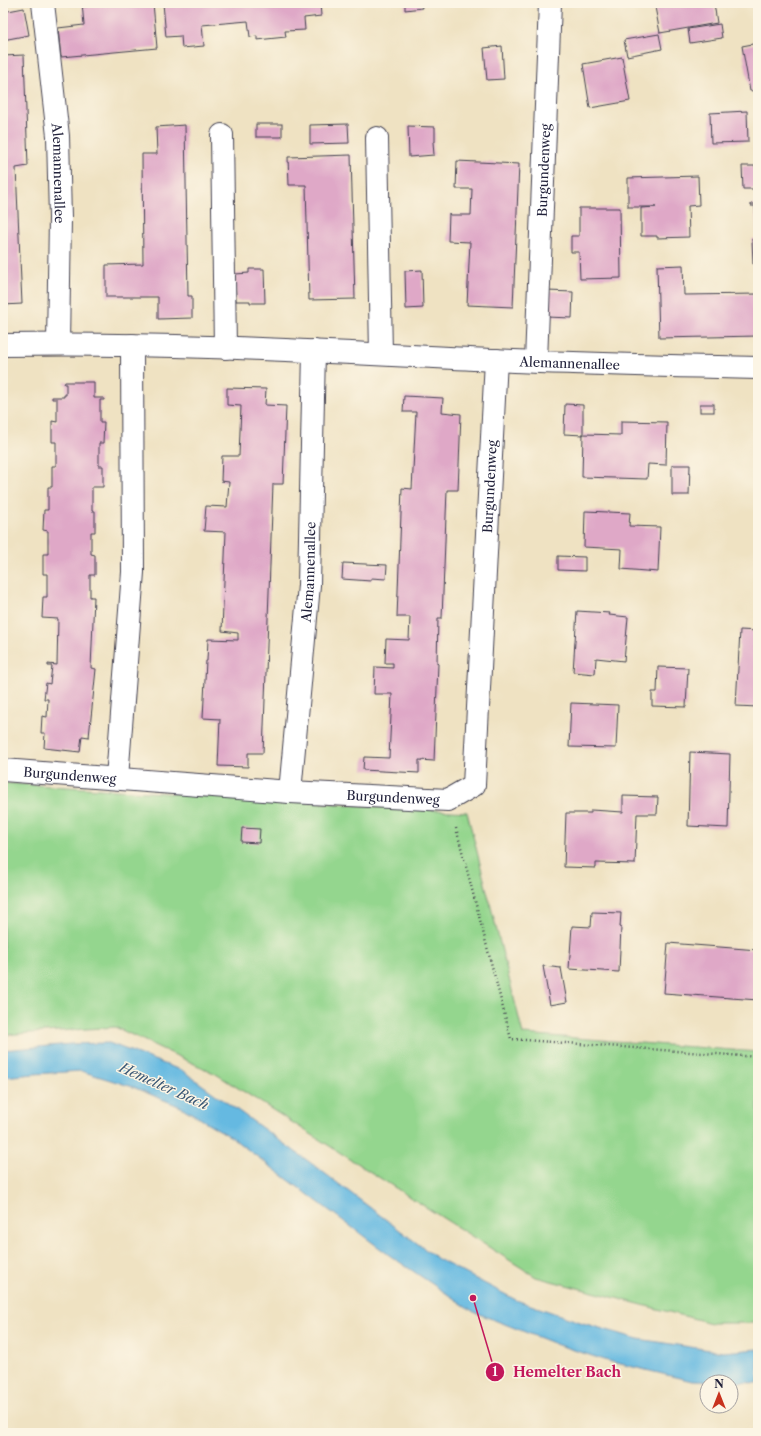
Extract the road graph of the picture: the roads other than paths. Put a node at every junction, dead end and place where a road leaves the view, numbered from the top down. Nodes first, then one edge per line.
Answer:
1 (43, 3) edge
2 (550, 3) edge
3 (222, 135) dead end
4 (377, 138) dead end
5 (58, 344) junction
6 (3, 345) edge
7 (132, 345) junction
8 (225, 348) junction
9 (314, 352) junction
10 (381, 354) junction
11 (496, 360) junction
12 (536, 361) junction
13 (758, 368) edge
14 (3, 770) edge
15 (117, 778) junction
16 (290, 792) junction

1 - 5 street, Alemannenallee
2 - 12 street, Burgundenweg
3 - 8 street
4 - 10 street
5 - 6 street, Alemannenallee
5 - 7 street, Alemannenallee
7 - 8 street, Alemannenallee
7 - 15 street
8 - 9 street, Alemannenallee
9 - 10 street, Alemannenallee
9 - 16 street, Alemannenallee
10 - 11 street, Alemannenallee
11 - 12 street, Alemannenallee
11 - 16 street, Burgundenweg
12 - 13 street, Alemannenallee
14 - 15 street, Burgundenweg
15 - 16 street, Burgundenweg

